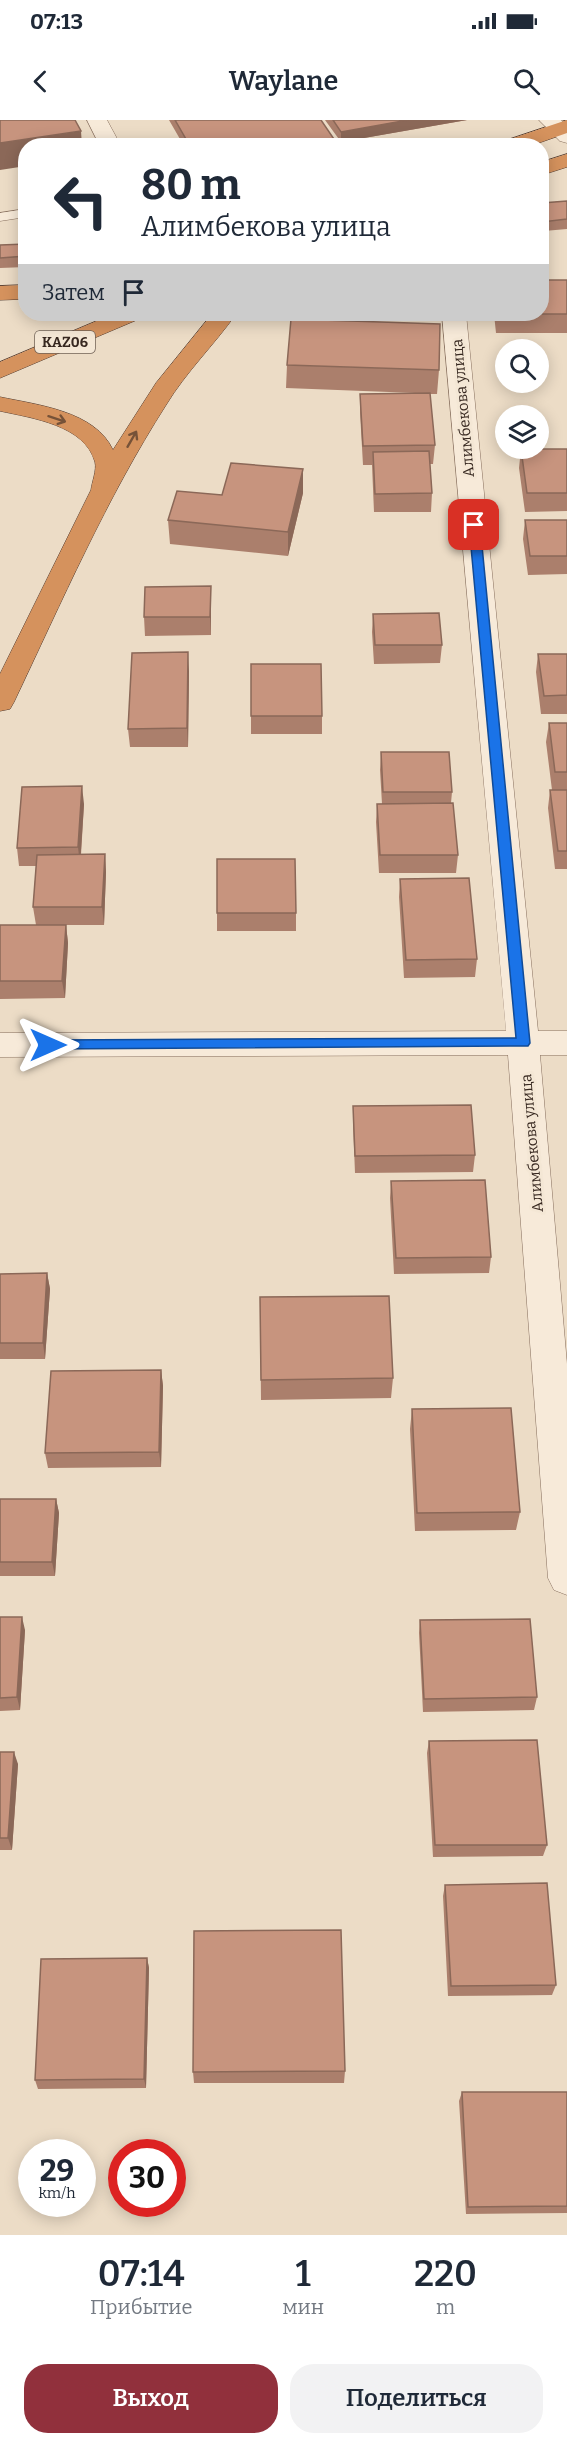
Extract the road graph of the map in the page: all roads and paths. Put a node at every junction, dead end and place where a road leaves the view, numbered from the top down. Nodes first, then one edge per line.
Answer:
1 (97, 120) edge
2 (560, 128) edge
3 (107, 138) edge
4 (531, 138) edge
5 (567, 160) edge
6 (549, 166) edge
7 (18, 214) edge
8 (0, 217) edge
9 (18, 292) edge
10 (0, 293) edge
11 (105, 321) edge
12 (114, 321) edge
13 (218, 321) edge
14 (455, 321) edge
15 (0, 351) edge
16 (0, 371) edge
17 (0, 404) edge
18 (103, 489) junction
19 (0, 702) edge
20 (523, 1043) junction
21 (567, 1043) edge
22 (0, 1045) edge
23 (567, 1578) edge

1 - 3 street
2 - 4 highway
5 - 6 highway
7 - 8 lane
9 - 10 highway
11 - 15 highway
12 - 16 highway, KАZ06
18 -> 13 highway
14 - 20 street, Алимбекова улица
17 -> 18 highway
18 - 19 highway
20 - 21 street
20 - 22 street
20 - 23 street, Алимбекова улица

